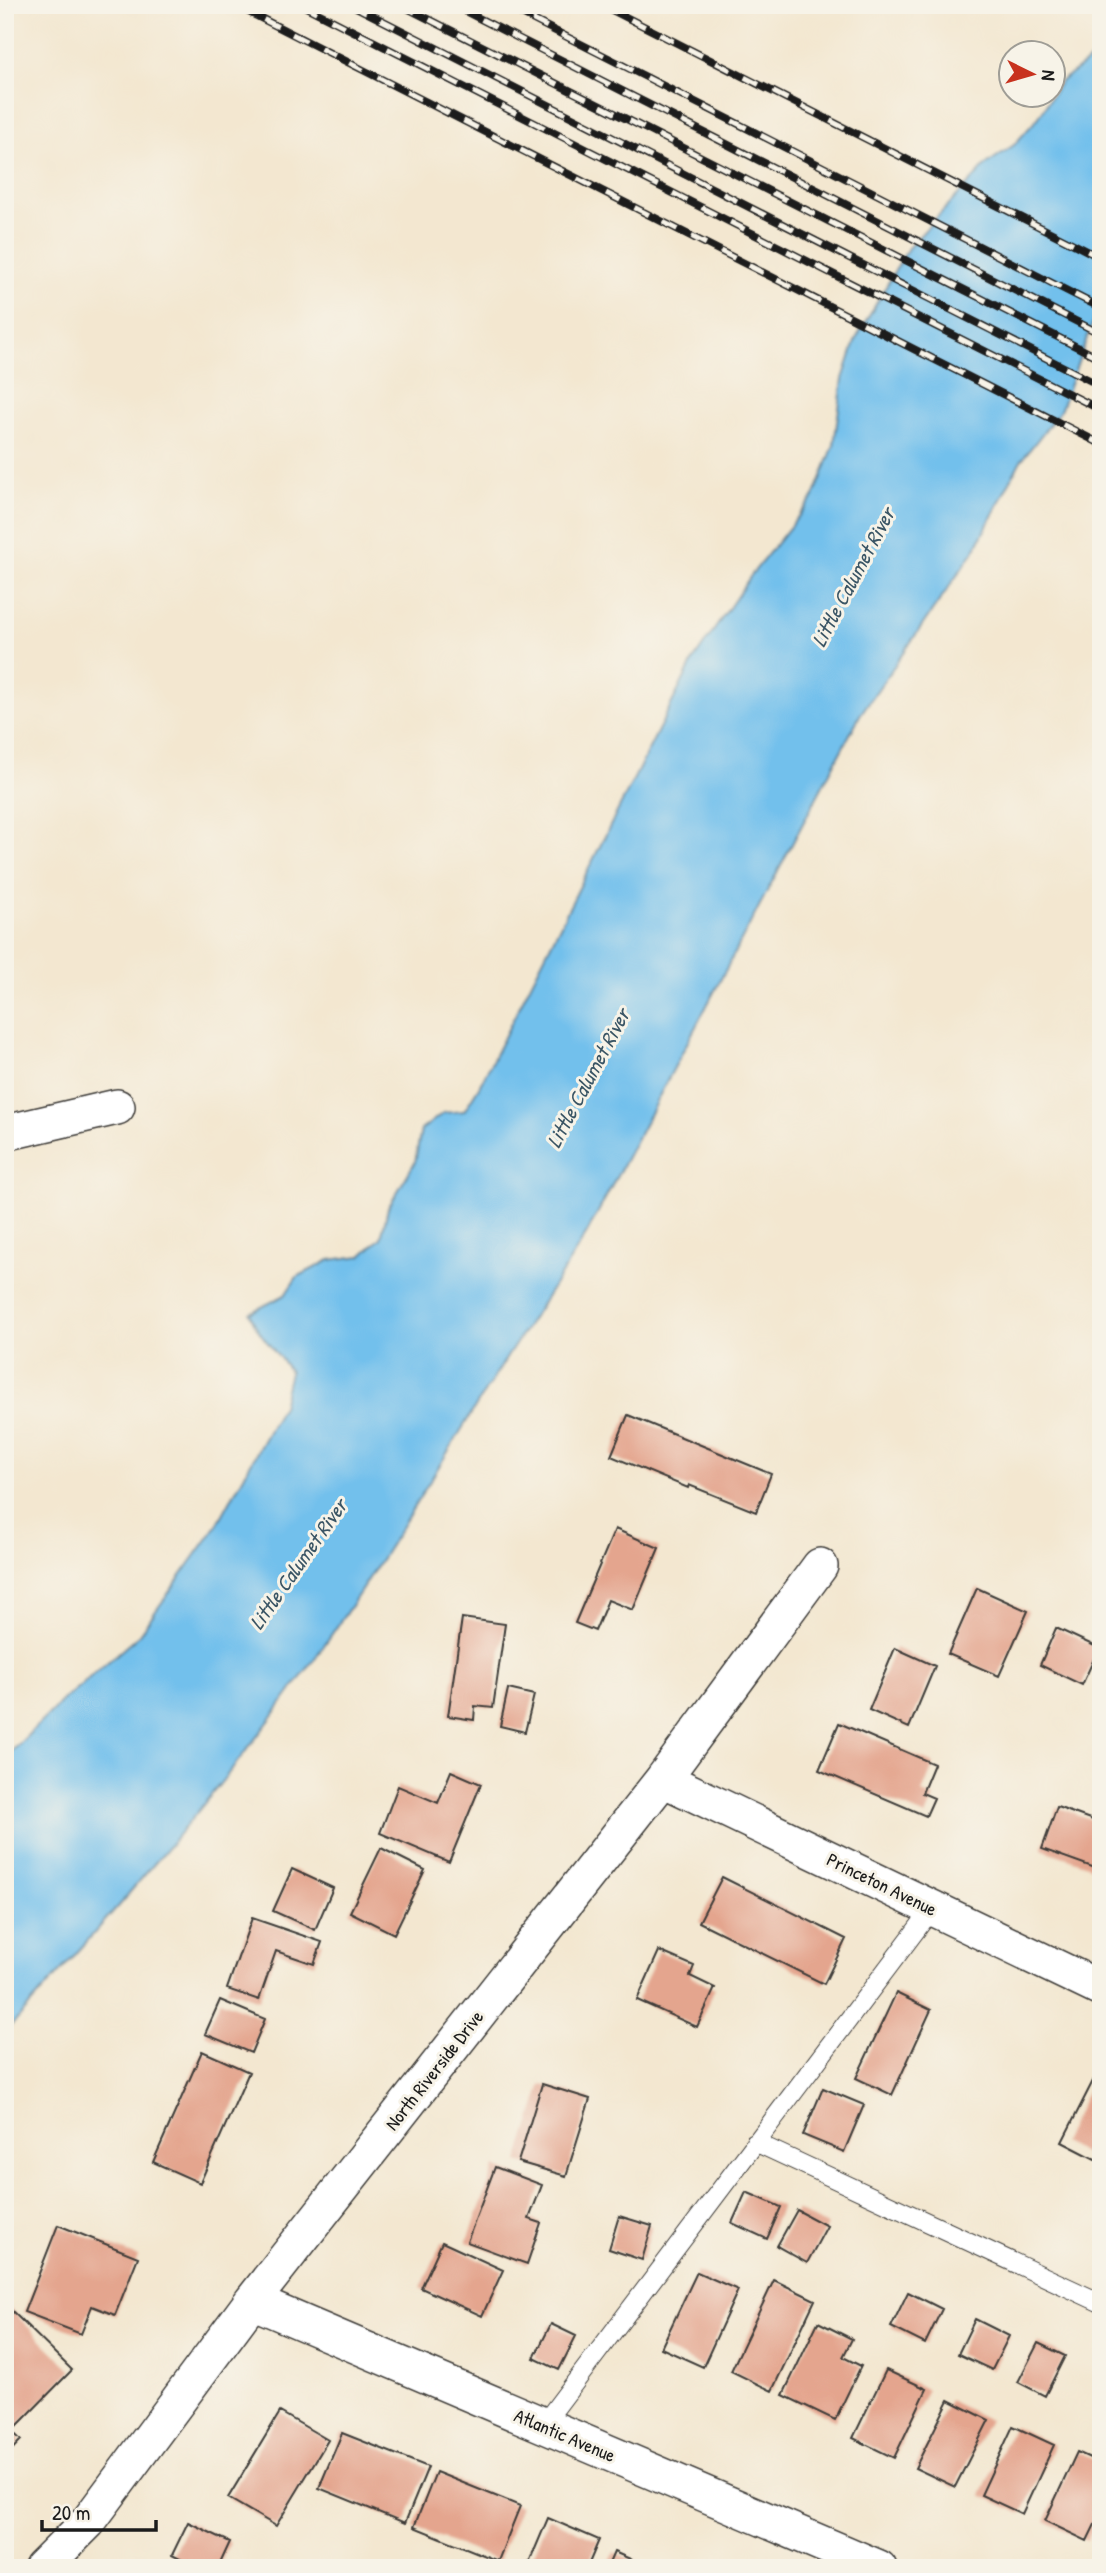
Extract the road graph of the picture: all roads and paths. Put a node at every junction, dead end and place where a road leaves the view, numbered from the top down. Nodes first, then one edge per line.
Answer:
1 (117, 1107) dead end
2 (5, 1133) edge
3 (820, 1566) dead end
4 (663, 1779) junction
5 (932, 1909) junction
6 (1101, 1989) edge
7 (755, 2142) junction
8 (252, 2301) junction
9 (1101, 2303) edge
10 (542, 2426) junction
11 (42, 2568) edge
12 (879, 2568) edge

1 - 2 street
3 - 4 street, North Riverside Drive
4 - 5 street, Princeton Avenue
4 - 8 street, North Riverside Drive
5 - 6 street, Princeton Avenue
5 - 7 lane
7 - 9 lane
7 - 10 lane
8 - 10 street, Atlantic Avenue
8 - 11 street, North Riverside Drive
10 - 12 street, Atlantic Avenue

